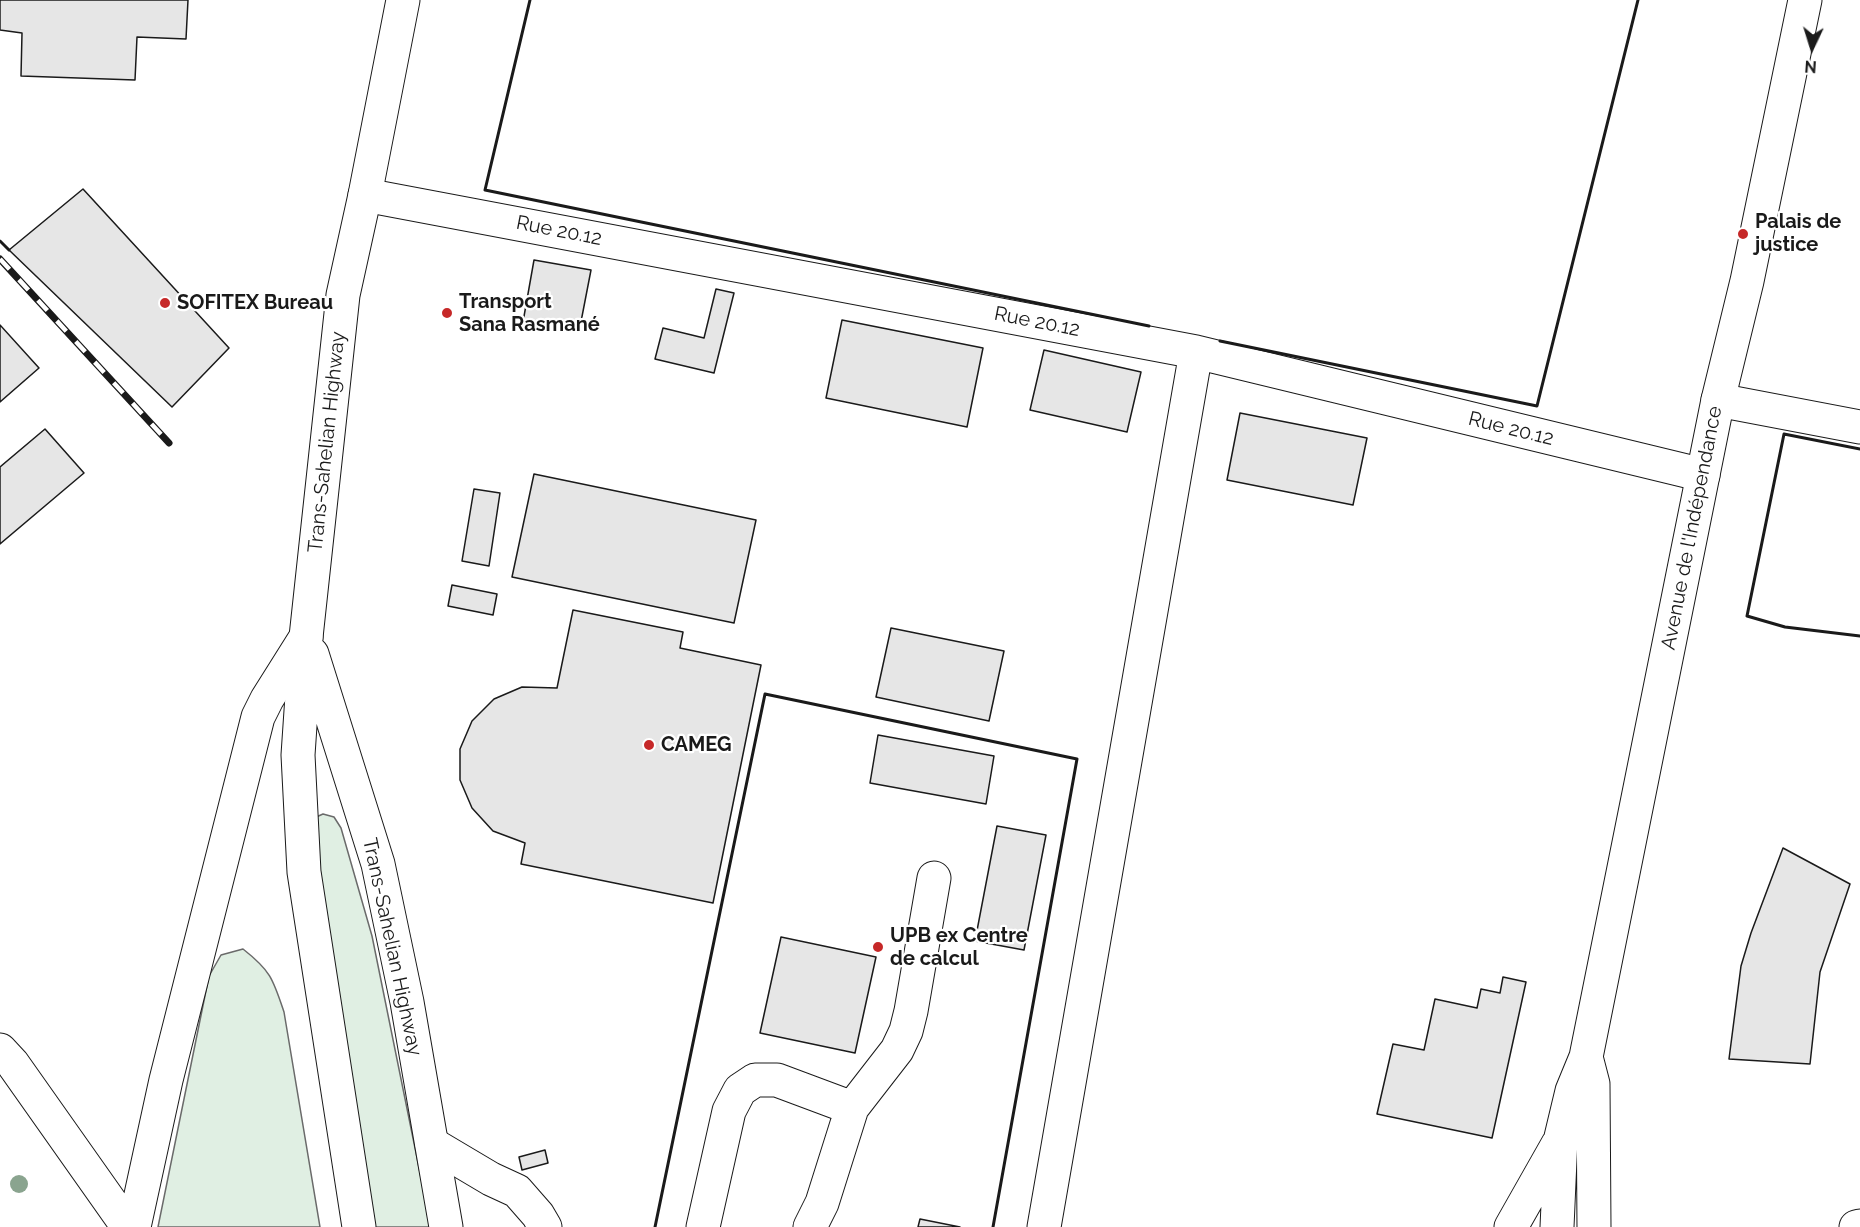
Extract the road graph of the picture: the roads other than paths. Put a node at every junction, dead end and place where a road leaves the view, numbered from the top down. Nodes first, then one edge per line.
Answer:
1 (403, 0) edge
2 (1805, 0) edge
3 (365, 195) junction
4 (1196, 352) junction
5 (1718, 400) junction
6 (1860, 427) edge
7 (1703, 475) junction
8 (306, 637) junction
9 (934, 878) dead end
10 (0, 1050) edge
11 (1586, 1057) junction
12 (852, 1108) junction
13 (1562, 1137) junction
14 (432, 1144) junction
15 (517, 1191) junction
16 (128, 1227) edge
17 (134, 1227) edge
18 (359, 1227) edge
19 (446, 1227) edge
20 (529, 1227) edge
21 (545, 1227) edge
22 (703, 1227) edge
23 (810, 1227) edge
24 (1044, 1227) edge
25 (1510, 1227) edge
26 (1557, 1227) edge
27 (1594, 1227) edge

1 - 3 main road, Trans-Sahelian Highway
2 - 5 main road, Avenue de l'Indépendance
3 - 4 main road, Rue 20.12
3 - 8 main road, Trans-Sahelian Highway
4 - 7 main road, Rue 20.12
4 - 24 main road
5 - 6 main road
5 - 7 main road, Avenue de l'Indépendance
7 - 11 main road, Avenue de l'Indépendance
8 - 14 main road, Trans-Sahelian Highway
8 - 17 main road
8 - 18 main road, Trans-Sahelian Highway
9 - 12 main road
10 - 16 main road
11 - 13 main road, Avenue de l'Indépendance
11 - 27 main road, Avenue de l'Indépendance
12 - 22 main road
12 - 23 main road
13 - 25 main road
13 - 26 main road
14 - 15 main road
14 - 19 main road, Trans-Sahelian Highway
15 - 20 main road
15 - 21 main road

